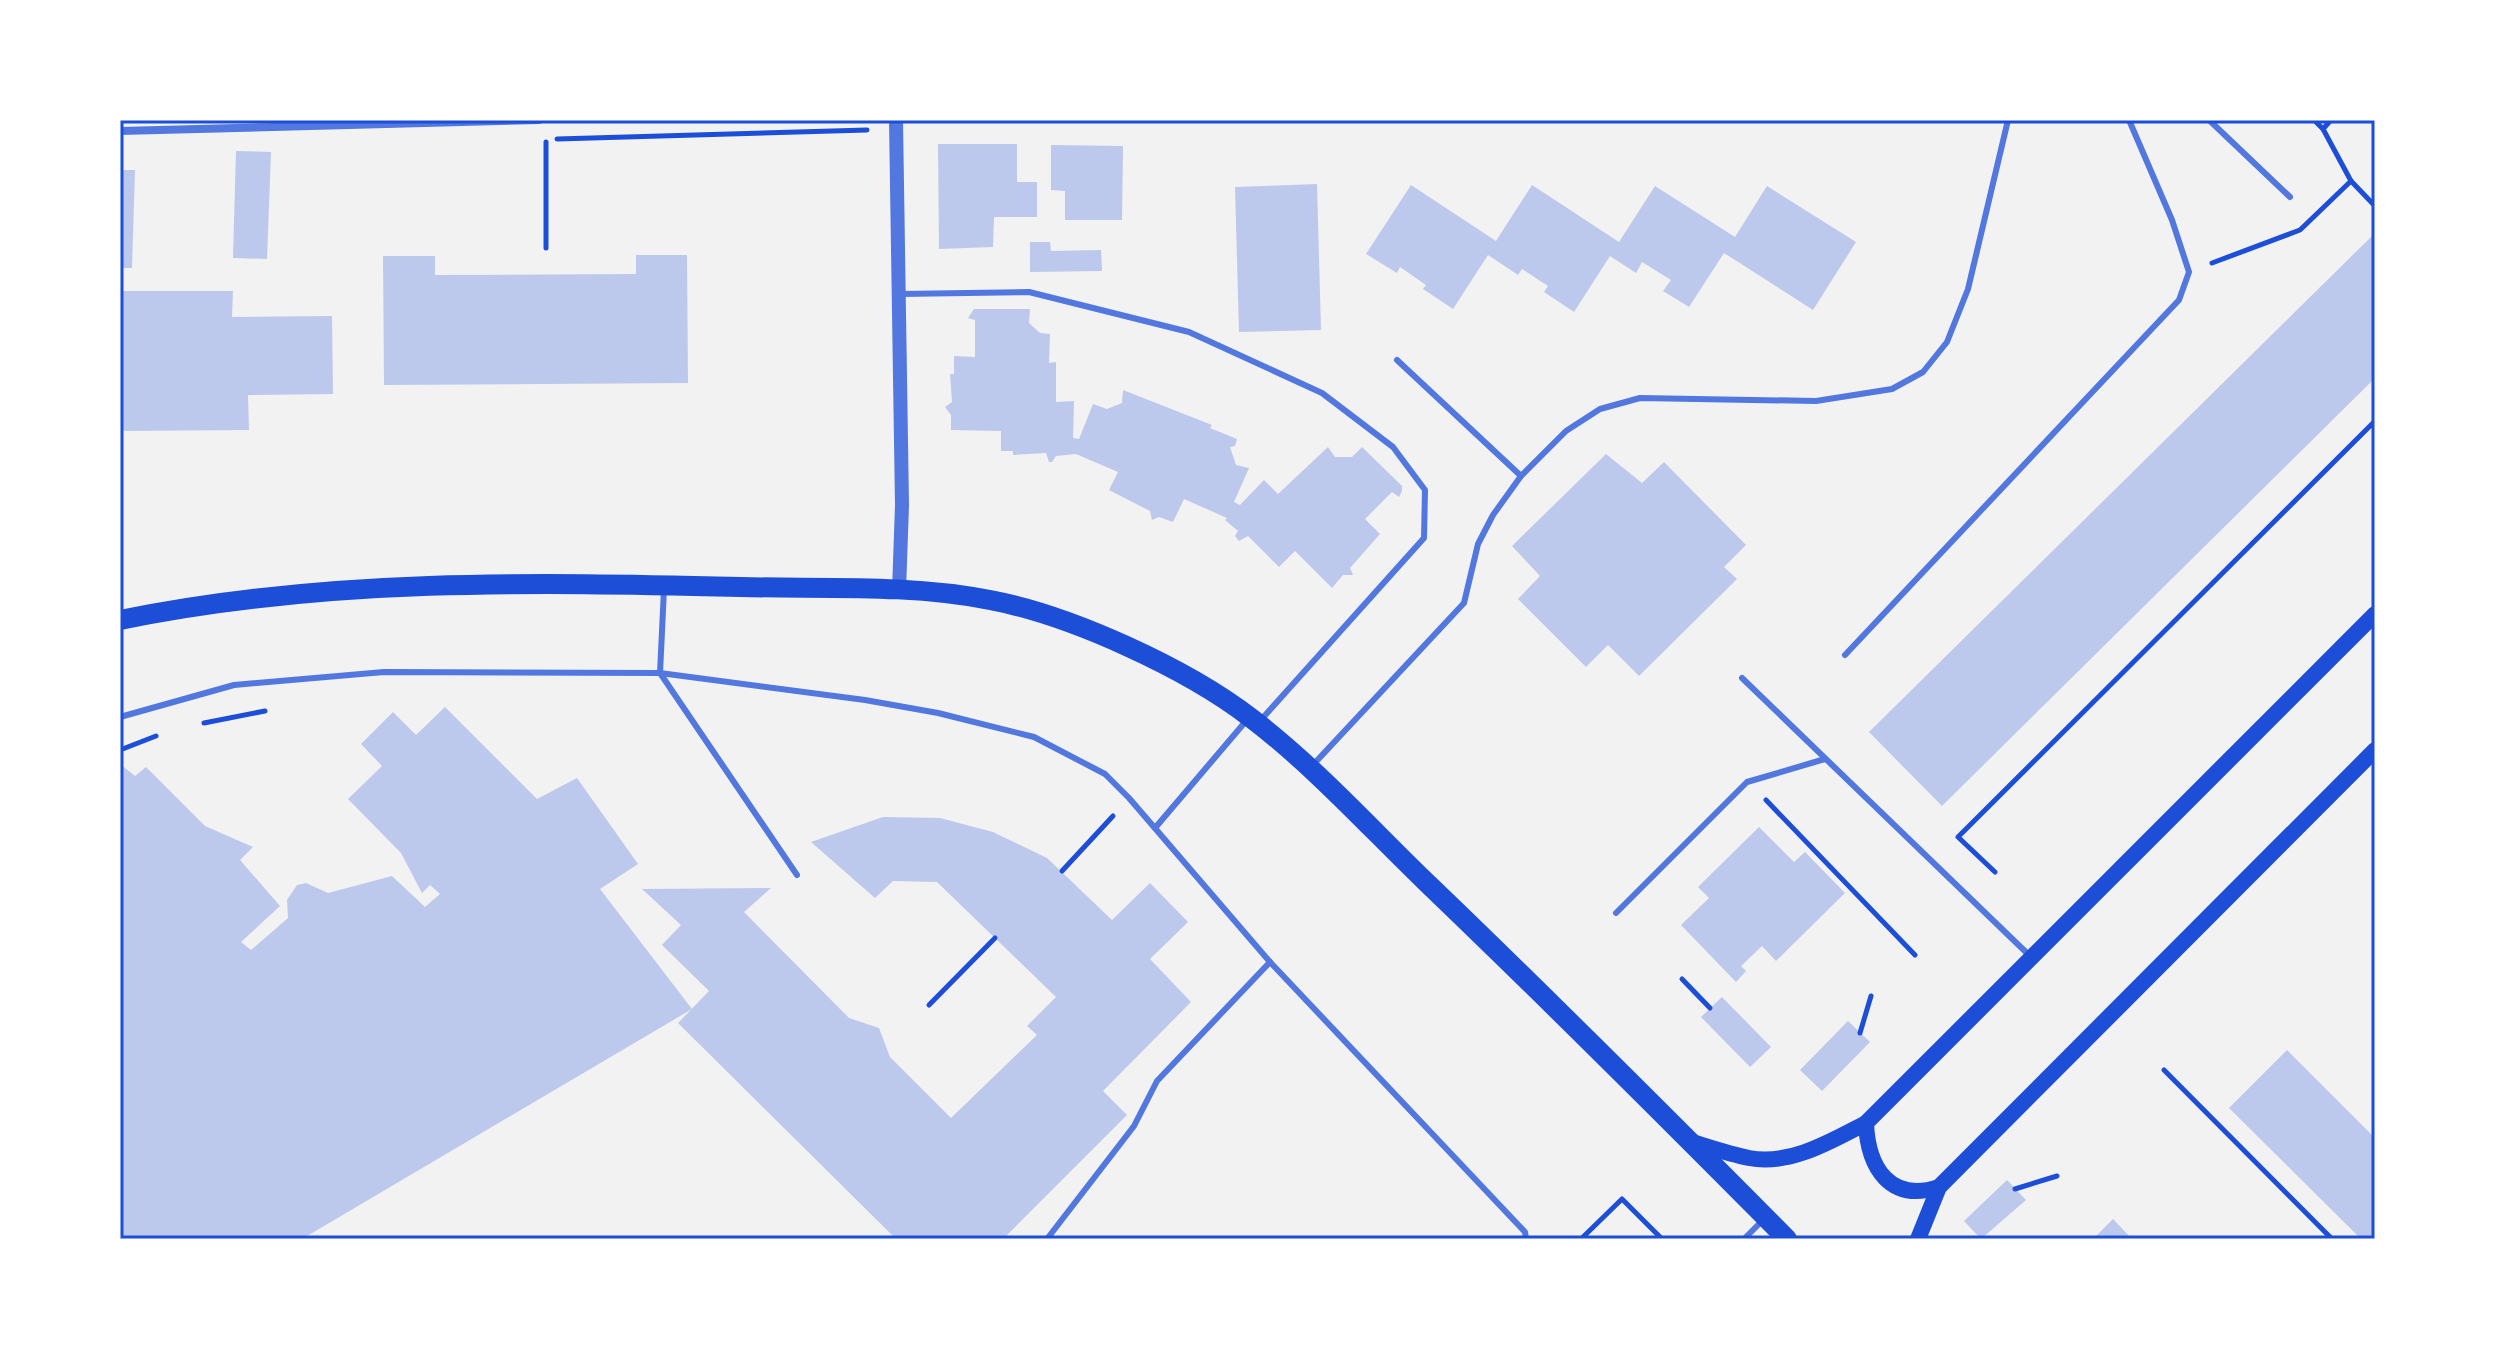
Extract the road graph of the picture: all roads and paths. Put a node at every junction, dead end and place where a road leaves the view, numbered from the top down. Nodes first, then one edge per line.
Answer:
1 (539, 120) edge
2 (896, 120) edge
3 (2008, 120) edge
4 (2129, 120) edge
5 (2209, 120) edge
6 (2314, 120) edge
7 (2331, 120) edge
8 (2323, 129) junction
9 (868, 130) dead end
10 (120, 131) edge
11 (2351, 181) junction
12 (2290, 197) dead end
13 (2375, 206) edge
14 (546, 248) dead end
15 (2189, 272) junction
16 (900, 294) junction
17 (1397, 360) dead end
18 (2375, 421) edge
19 (1521, 476) junction
20 (664, 585) junction
21 (899, 591) junction
22 (2375, 614) edge
23 (120, 620) edge
24 (1845, 655) dead end
25 (660, 673) junction
26 (1742, 678) dead end
27 (274, 709) dead end
28 (120, 717) edge
29 (1253, 720) junction
30 (195, 724) dead end
31 (165, 733) dead end
32 (120, 750) edge
33 (2375, 750) edge
34 (1825, 759) junction
35 (1309, 769) junction
36 (1747, 782) junction
37 (1129, 798) junction
38 (1155, 828) junction
39 (1062, 871) dead end
40 (1995, 872) dead end
41 (797, 875) dead end
42 (1616, 913) dead end
43 (995, 938) dead end
44 (1915, 955) dead end
45 (2031, 957) junction
46 (1270, 962) junction
47 (1682, 979) dead end
48 (1871, 996) dead end
49 (929, 1005) dead end
50 (1710, 1008) dead end
51 (1860, 1033) dead end
52 (2164, 1070) dead end
53 (1866, 1123) junction
54 (1689, 1141) junction
55 (2057, 1176) dead end
56 (1939, 1187) junction
57 (2015, 1189) dead end
58 (1766, 1217) junction
59 (1047, 1239) edge
60 (1526, 1239) edge
61 (1581, 1239) edge
62 (1662, 1239) edge
63 (1744, 1239) edge
64 (1787, 1239) edge
65 (1918, 1239) edge
66 (2332, 1239) edge

1 - 10 street
2 - 16 street
3 - 19 lane
4 - 15 lane
5 - 12 lane
6 - 8 path
7 - 8 path
8 - 11 path
9 - 14 path
11 - 13 path
11 - 15 path
15 - 24 lane
16 - 21 street
16 - 29 lane
17 - 19 lane
18 - 40 path
19 - 35 lane
20 - 21 main road
20 - 23 main road
20 - 25 lane
21 - 29 main road
22 - 45 main road
25 - 28 lane
25 - 37 lane
25 - 41 lane
26 - 34 lane
27 - 30 path
29 - 35 main road
29 - 38 lane
31 - 32 path
33 - 56 main road
34 - 36 lane
34 - 45 lane
35 - 54 main road
36 - 42 lane
36 - 44 path
37 - 38 lane
37 - 39 path
38 - 46 lane
43 - 49 path
45 - 53 main road
46 - 59 lane
46 - 60 lane
47 - 50 path
48 - 51 path
52 - 66 path
53 - 54 main road
53 - 56 main road
54 - 58 main road
55 - 57 path
56 - 65 main road
58 - 63 lane
58 - 64 main road
61 - 62 path

